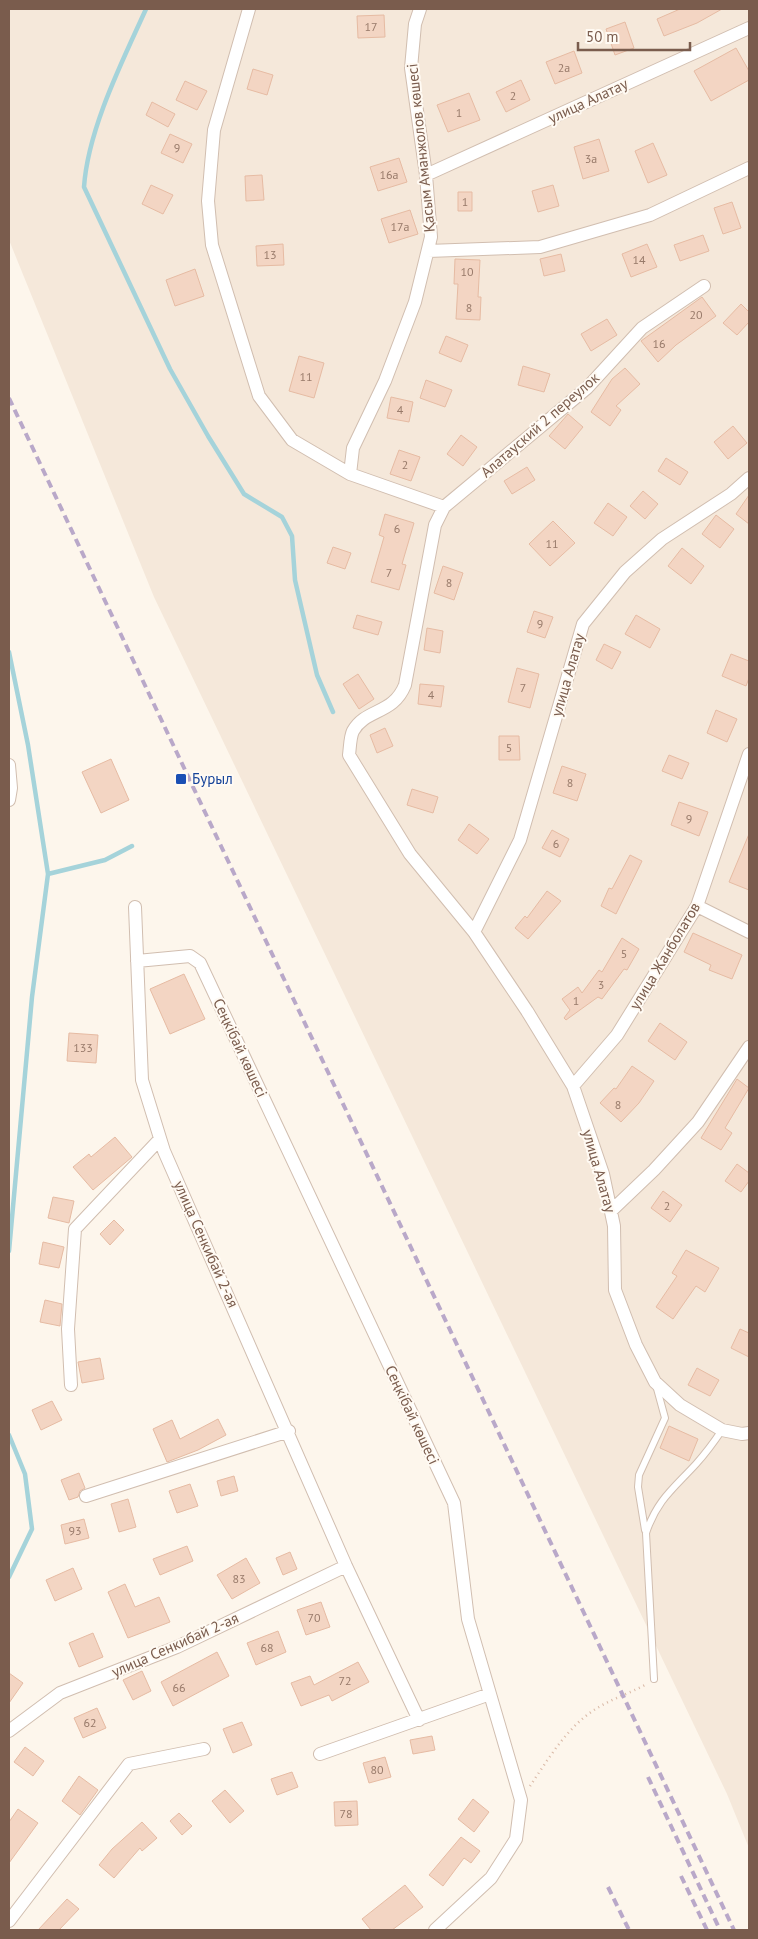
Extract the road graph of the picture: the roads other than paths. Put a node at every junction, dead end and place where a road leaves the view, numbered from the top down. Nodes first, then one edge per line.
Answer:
1 (249, 9) edge
2 (420, 9) edge
3 (749, 28) edge
4 (749, 168) edge
5 (426, 174) junction
6 (428, 251) junction
7 (704, 286) dead end
8 (350, 474) junction
9 (749, 478) edge
10 (444, 507) junction
11 (749, 754) edge
12 (9, 765) edge
13 (9, 800) edge
14 (697, 906) junction
15 (135, 907) dead end
16 (474, 932) junction
17 (749, 932) edge
18 (137, 961) junction
19 (749, 1047) edge
20 (572, 1086) junction
21 (160, 1138) junction
22 (611, 1211) junction
23 (655, 1382) junction
24 (71, 1385) dead end
25 (722, 1430) junction
26 (289, 1431) junction
27 (749, 1433) edge
28 (86, 1496) dead end
29 (646, 1533) junction
30 (346, 1566) junction
31 (654, 1679) road end
32 (490, 1694) junction
33 (419, 1720) junction
34 (9, 1731) edge
35 (204, 1749) dead end
36 (320, 1754) dead end
37 (9, 1921) edge
38 (435, 1930) edge

1 - 8 street
2 - 5 street, Қасым Аманжолов көшесі
3 - 5 street, улица Алатау
4 - 6 street
5 - 6 street, Қасым Аманжолов көшесі
6 - 8 street, Қасым Аманжолов көшесі
7 - 10 street, Алатауский 2 переулок
8 - 10 street
9 - 16 street, улица Алатау
10 - 16 street, улица Алатау
11 - 14 street, улица Жанболатов
12 - 13 street
14 - 17 street
14 - 20 street, улица Жанболатов
15 - 18 street, улица Сенкибай 2-ая
16 - 20 street, улица Алатау
18 - 21 street, улица Сенкибай 2-ая
18 - 32 street, Сеңкібай көшесі
19 - 22 street
20 - 22 street, улица Алатау
21 - 24 street
21 - 26 street, улица Сенкибай 2-ая
22 - 23 street, улица Алатау
23 - 25 street, улица Алатау
23 - 29 lane
25 - 27 street, улица Алатау
25 - 29 lane
26 - 28 street
26 - 30 street, улица Сенкибай 2-ая
29 - 31 lane
30 - 33 street, улица Сенкибай 2-ая
30 - 34 street, улица Сенкибай 2-ая
32 - 33 street
32 - 38 street, Сеңкібай көшесі
33 - 36 street
35 - 37 street

